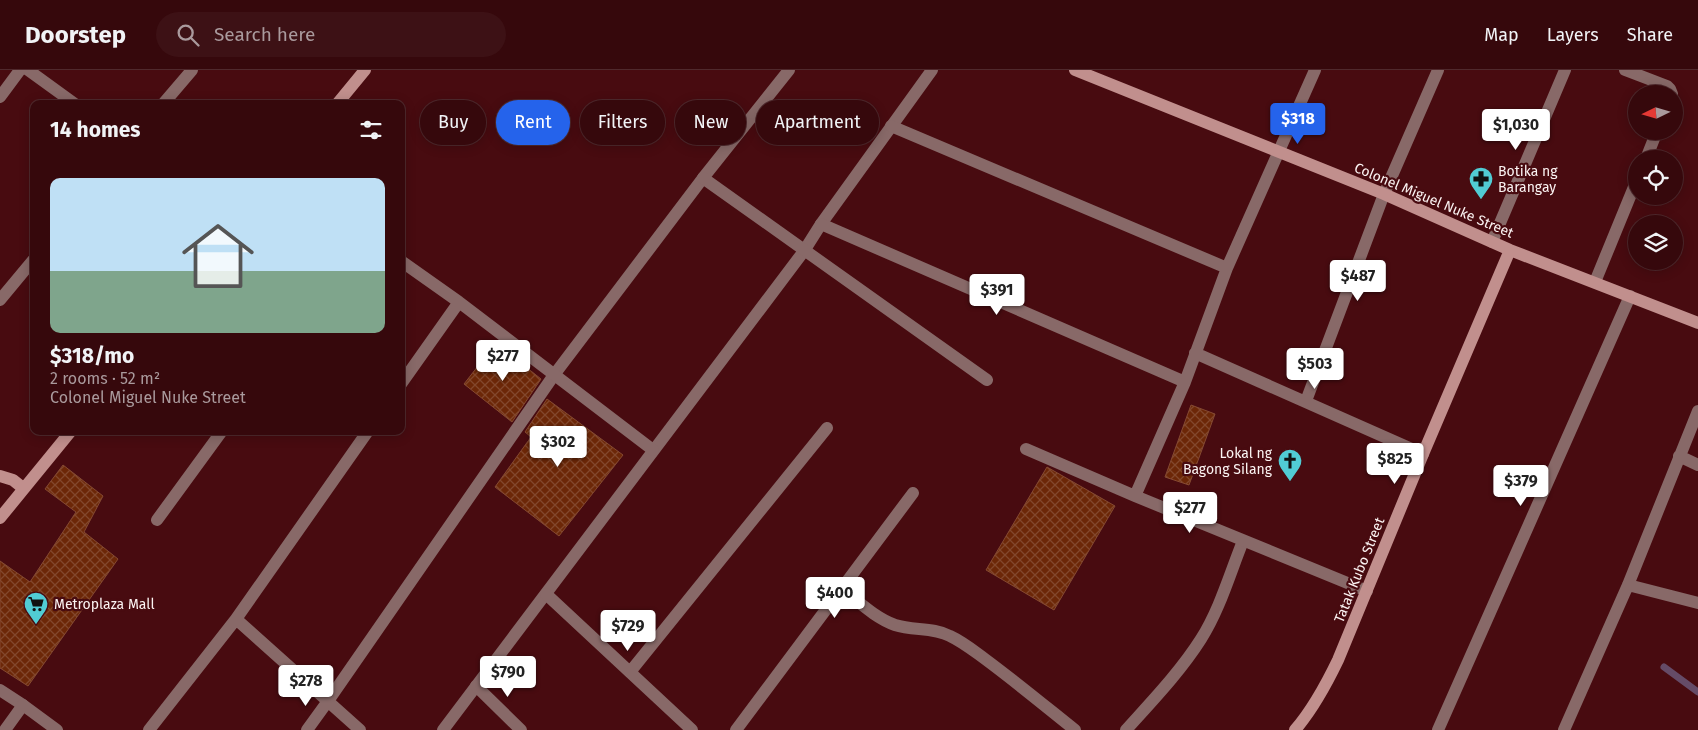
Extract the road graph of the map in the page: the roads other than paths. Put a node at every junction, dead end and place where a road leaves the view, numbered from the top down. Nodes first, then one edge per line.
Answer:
1 (20, 70) edge
2 (28, 70) edge
3 (192, 70) edge
4 (365, 70) edge
5 (789, 70) edge
6 (932, 70) edge
7 (1074, 70) edge
8 (1315, 70) edge
9 (1438, 70) edge
10 (1565, 70) edge
11 (1625, 70) edge
12 (1664, 85) edge
13 (0, 97) edge
14 (70, 100) edge
15 (166, 100) edge
16 (339, 100) edge
17 (891, 126) junction
18 (1279, 152) junction
19 (703, 178) junction
20 (1384, 194) junction
21 (1628, 202) edge
22 (820, 224) junction
23 (1492, 242) junction
24 (804, 250) junction
25 (1510, 250) junction
26 (30, 264) edge
27 (405, 264) edge
28 (1227, 268) junction
29 (1595, 282) junction
30 (1630, 296) junction
31 (0, 300) edge
32 (459, 302) junction
33 (1698, 323) edge
34 (1195, 353) junction
35 (554, 375) junction
36 (405, 378) edge
37 (987, 380) dead end
38 (1185, 382) junction
39 (1306, 401) junction
40 (1698, 411) edge
41 (827, 428) dead end
42 (68, 435) edge
43 (219, 435) edge
44 (365, 435) edge
45 (1026, 449) dead end
46 (653, 450) junction
47 (1423, 454) junction
48 (1679, 456) junction
49 (1698, 465) edge
50 (0, 476) edge
51 (24, 488) junction
52 (913, 493) dead end
53 (1135, 496) junction
54 (0, 518) edge
55 (157, 520) dead end
56 (1243, 541) junction
57 (1628, 585) junction
58 (841, 588) junction
59 (1367, 591) junction
60 (546, 594) junction
61 (1698, 603) edge
62 (236, 619) junction
63 (630, 672) junction
64 (476, 686) junction
65 (0, 690) edge
66 (328, 701) junction
67 (23, 705) junction
68 (5, 730) edge
69 (57, 730) edge
70 (149, 730) edge
71 (307, 730) edge
72 (360, 730) edge
73 (443, 730) edge
74 (522, 730) edge
75 (692, 730) edge
76 (736, 730) edge
77 (1075, 730) edge
78 (1126, 730) edge
79 (1295, 730) edge
80 (1438, 730) edge
81 (1564, 730) edge

1 - 13 street
2 - 14 street
3 - 15 street
4 - 16 street
5 - 19 street
6 - 17 street
7 - 18 street, Colonel Miguel Nuke Street
8 - 18 street
9 - 20 street
10 - 23 street
11 - 12 street
17 - 22 street
17 - 28 street
18 - 20 street, Colonel Miguel Nuke Street
18 - 28 street
19 - 24 street
19 - 35 street
20 - 23 street, Colonel Miguel Nuke Street
20 - 39 street
21 - 29 street
22 - 24 street
22 - 38 street
23 - 25 street, Colonel Miguel Nuke Street
24 - 37 street
24 - 46 street
25 - 29 street, Colonel Miguel Nuke Street
25 - 47 street, Tatak Kubo Street
26 - 31 street
27 - 32 street
28 - 34 street
29 - 30 street, Colonel Miguel Nuke Street
30 - 33 street, Colonel Miguel Nuke Street
30 - 80 street
32 - 35 street
32 - 36 street
34 - 38 street
34 - 39 street
35 - 46 street
35 - 66 street
38 - 53 street
39 - 47 street
40 - 48 street
41 - 63 street
42 - 51 street
43 - 55 street
44 - 62 street
45 - 53 street
46 - 60 street
47 - 59 street, Tatak Kubo Street
48 - 49 street
48 - 57 street
50 - 51 street
51 - 54 street
52 - 58 street
53 - 56 street
56 - 59 street
56 - 78 street
57 - 61 street
57 - 81 street
58 - 76 street
58 - 77 street
59 - 79 street, Tatak Kubo Street
60 - 63 street
60 - 64 street
62 - 66 street
62 - 70 street
63 - 75 street
64 - 73 street
64 - 74 street
65 - 67 street
66 - 71 street
66 - 72 street
67 - 68 street
67 - 69 street

